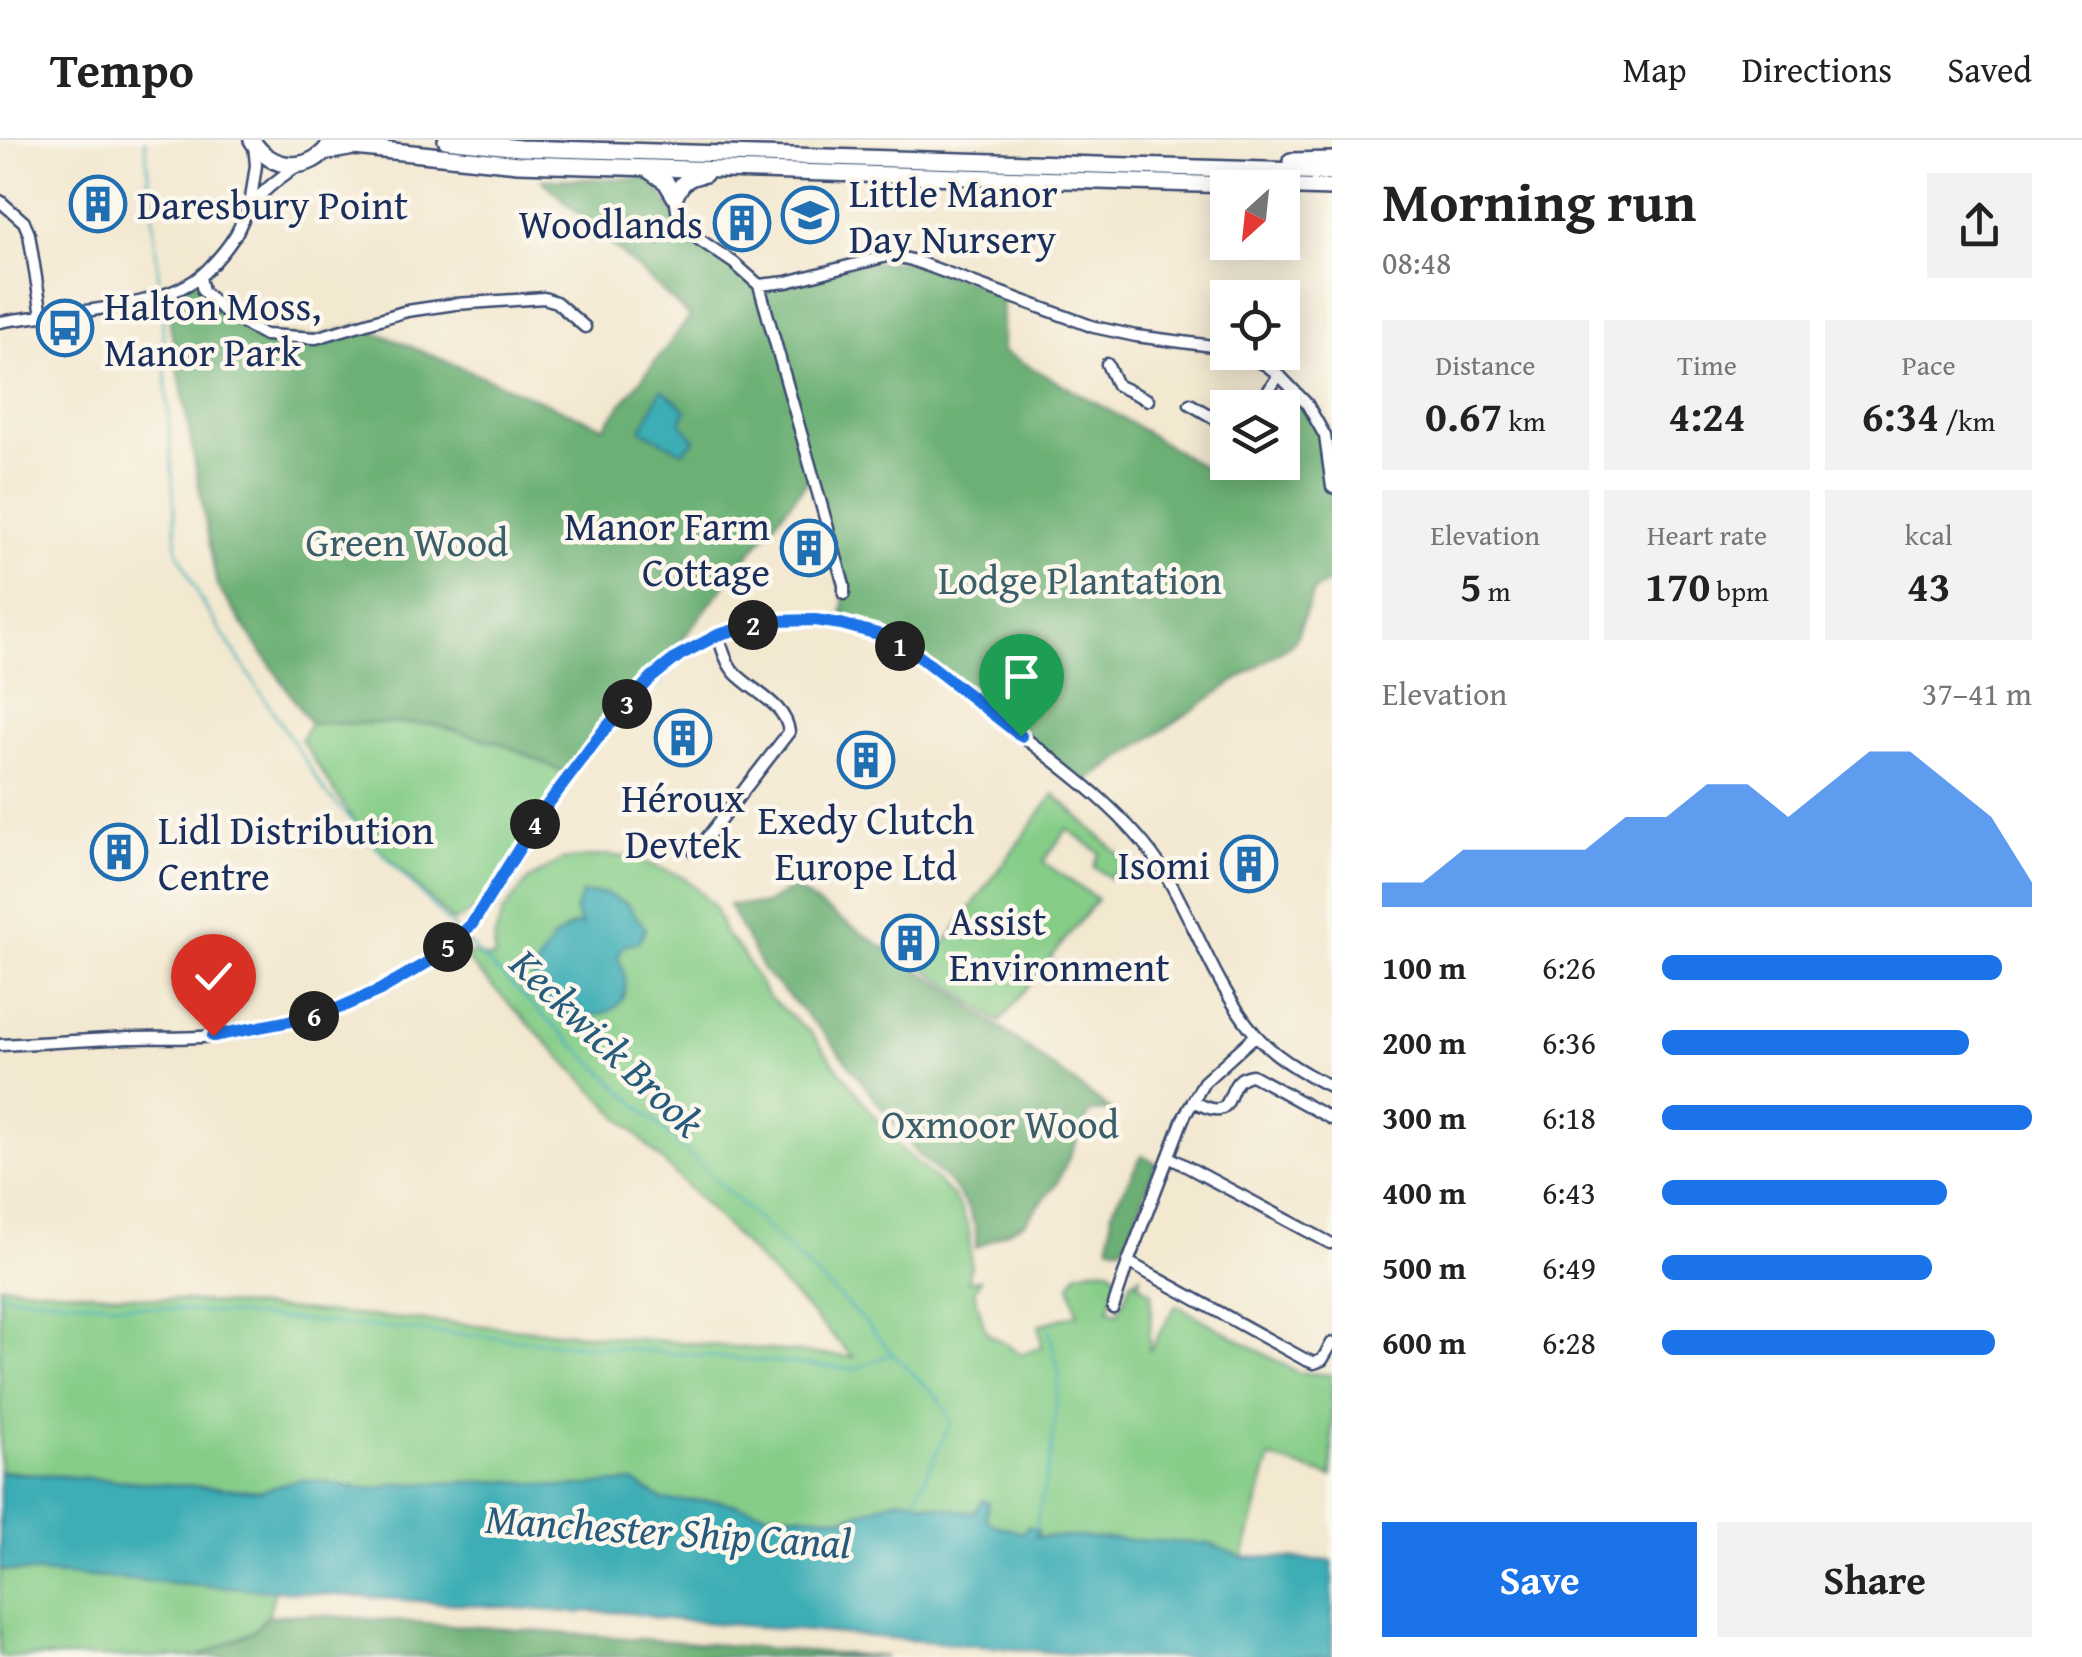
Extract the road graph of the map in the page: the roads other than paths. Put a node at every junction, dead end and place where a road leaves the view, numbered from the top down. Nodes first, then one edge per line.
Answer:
1 (446, 140) edge
2 (253, 142) edge
3 (330, 146) edge
4 (1332, 160) edge
5 (298, 166) junction
6 (644, 166) junction
7 (1142, 166) junction
8 (774, 170) junction
9 (1332, 172) edge
10 (1210, 184) edge
11 (1300, 187) edge
12 (1332, 188) edge
13 (1300, 195) edge
14 (675, 196) junction
15 (1332, 198) edge
16 (0, 201) edge
17 (250, 208) junction
18 (684, 226) junction
19 (658, 237) dead end
20 (200, 278) junction
21 (759, 284) junction
22 (42, 315) junction
23 (0, 322) edge
24 (585, 327) dead end
25 (1210, 346) edge
26 (1107, 364) dead end
27 (1272, 370) edge
28 (1279, 375) junction
29 (1268, 390) edge
30 (1148, 400) dead end
31 (1190, 404) dead end
32 (1210, 416) edge
33 (1332, 487) edge
34 (844, 594) dead end
35 (718, 635) junction
36 (695, 854) dead end
37 (1256, 1035) junction
38 (0, 1045) edge
39 (1332, 1087) edge
40 (1193, 1101) junction
41 (1332, 1119) edge
42 (1169, 1158) junction
43 (1330, 1242) edge
44 (1128, 1262) junction
45 (1114, 1308) dead end
46 (1332, 1343) edge

1 - 7 main road
2 - 5 main road
2 - 17 street
3 - 5 main road
3 - 6 main road
4 - 7 main road
5 - 17 street
6 - 8 main road
6 - 14 main road
7 - 9 main road
8 - 10 main road
8 - 14 main road
11 - 12 main road
13 - 15 main road
14 - 18 street
16 - 22 street
17 - 20 street
18 - 19 street
18 - 21 street
20 - 22 street
20 - 24 street
21 - 25 street
21 - 34 street
22 - 23 street
26 - 30 street
27 - 28 street
28 - 29 street
28 - 33 street
31 - 32 street
35 - 36 street
35 - 37 street
35 - 38 street
37 - 39 street
37 - 40 street
40 - 41 street
40 - 42 street
42 - 43 street
42 - 44 street
44 - 45 street
44 - 46 street

